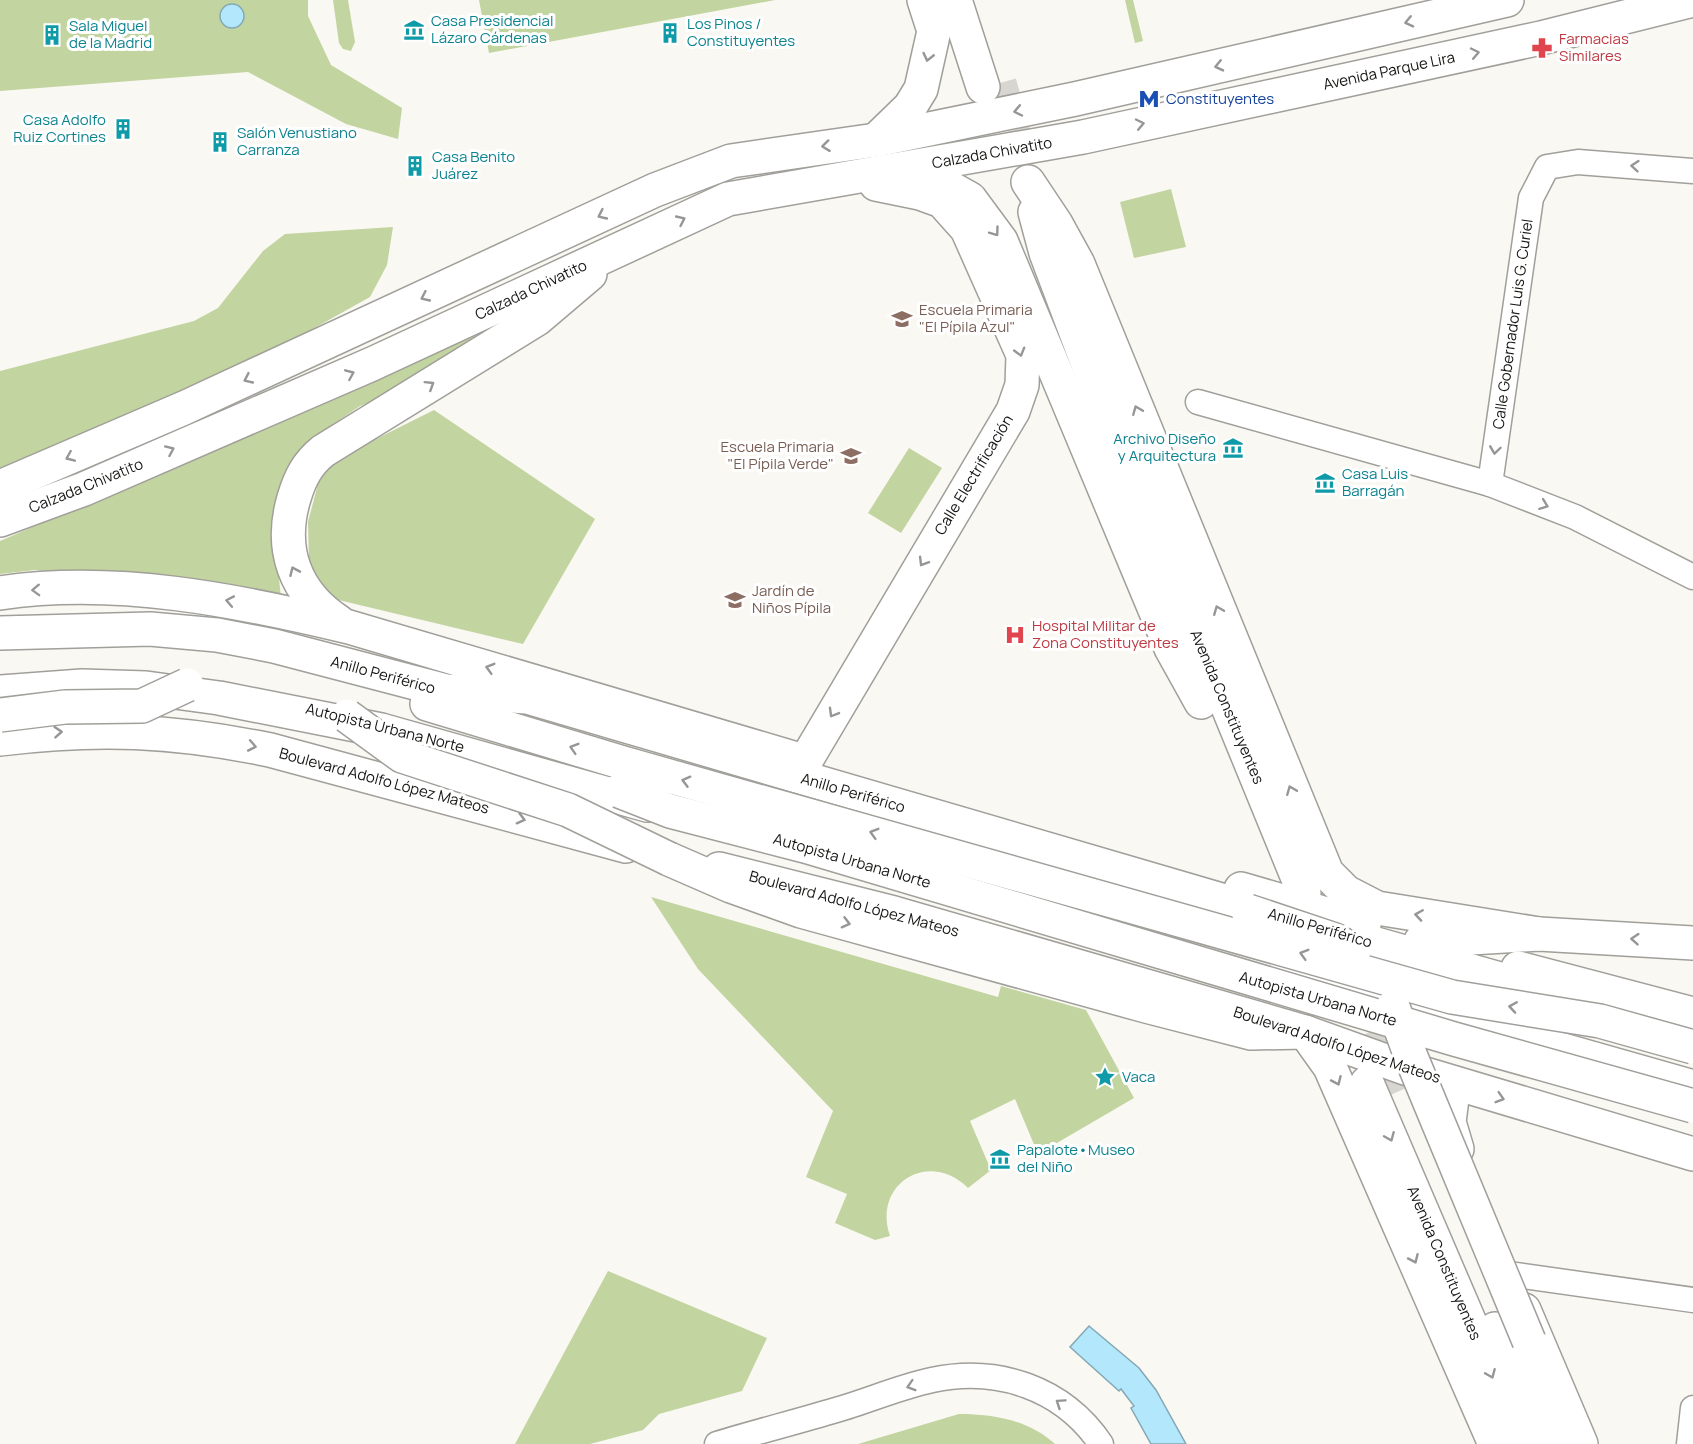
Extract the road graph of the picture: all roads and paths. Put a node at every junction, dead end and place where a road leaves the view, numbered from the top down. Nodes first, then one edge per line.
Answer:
1 (924, 0) edge
2 (955, 0) edge
3 (976, 0) edge
4 (1508, 0) edge
5 (1693, 0) edge
6 (1083, 137) joint
7 (876, 140) junction
8 (896, 171) junction
9 (1693, 171) edge
10 (848, 178) junction
11 (1019, 184) junction
12 (609, 254) junction
13 (1198, 402) dead end
14 (1490, 484) junction
15 (0, 487) edge
16 (0, 520) edge
17 (1693, 577) edge
18 (0, 593) edge
19 (349, 627) junction
20 (7, 641) edge
21 (0, 685) edge
22 (187, 685) junction
23 (0, 692) edge
24 (1201, 702) junction
25 (446, 709) junction
26 (0, 715) edge
27 (347, 716) junction
28 (687, 726) junction
29 (0, 739) edge
30 (805, 762) junction
31 (880, 801) junction
32 (1539, 934) junction
33 (1421, 942) junction
34 (1693, 943) edge
35 (1693, 1014) edge
36 (1305, 1032) junction
37 (1693, 1035) edge
38 (1693, 1047) edge
39 (1454, 1083) junction
40 (1693, 1087) edge
41 (1693, 1106) edge
42 (1693, 1154) edge
43 (1509, 1274) junction
44 (1693, 1300) edge
45 (1693, 1408) edge
46 (717, 1444) edge
47 (1101, 1444) edge
48 (1495, 1444) edge
49 (1522, 1444) edge
50 (1549, 1444) edge
51 (1572, 1444) edge
52 (1581, 1444) edge
53 (1689, 1444) edge

1 -> 7 main road
2 - 3 main road
4 -> 7 main road
6 -> 5 main road, Avenida Parque Lira
6 - 8 main road, Calzada Chivatito
7 -> 15 main road
8 - 10 main road, Calzada Chivatito
8 -> 24 main road
9 -> 14 street, Calle Gobernador Luis G. Curiel
12 -> 10 main road, Calzada Chivatito
10 -> 30 main road, Calle Electrificación
11 - 24 main road, Avenida Constituyentes
11 - 24 main road, Avenida Constituyentes
32 -> 11 main road
16 -> 12 main road, Calzada Chivatito
19 -> 12 main road
13 - 14 street
14 -> 17 street
19 -> 18 main road
28 -> 19 main road
20 - 25 main road
20 - 31 main road, Anillo Periférico
21 - 22 main road, Autopista Urbana Norte
22 - 26 main road, bridge
22 - 27 main road, Autopista Urbana Norte
23 - 40 main road
38 -> 25 main road, bridge
25 - 51 main road, bridge
27 -> 36 main road, bridge
27 - 41 main road, Autopista Urbana Norte, bridge
28 - 30 main road
28 - 31 main road
29 -> 36 main road, Boulevard Adolfo López Mateos
30 - 33 main road
31 - 37 main road, Anillo Periférico
32 - 33 main road
34 -> 32 main road
33 - 35 main road
36 - 39 main road, Boulevard Adolfo López Mateos
36 -> 48 main road
39 -> 42 main road, Boulevard Adolfo López Mateos
39 - 43 main road
43 - 44 street
43 - 52 main road
45 - 53 street
47 -> 46 street
50 -> 49 main road, Avenida Constituyentes

